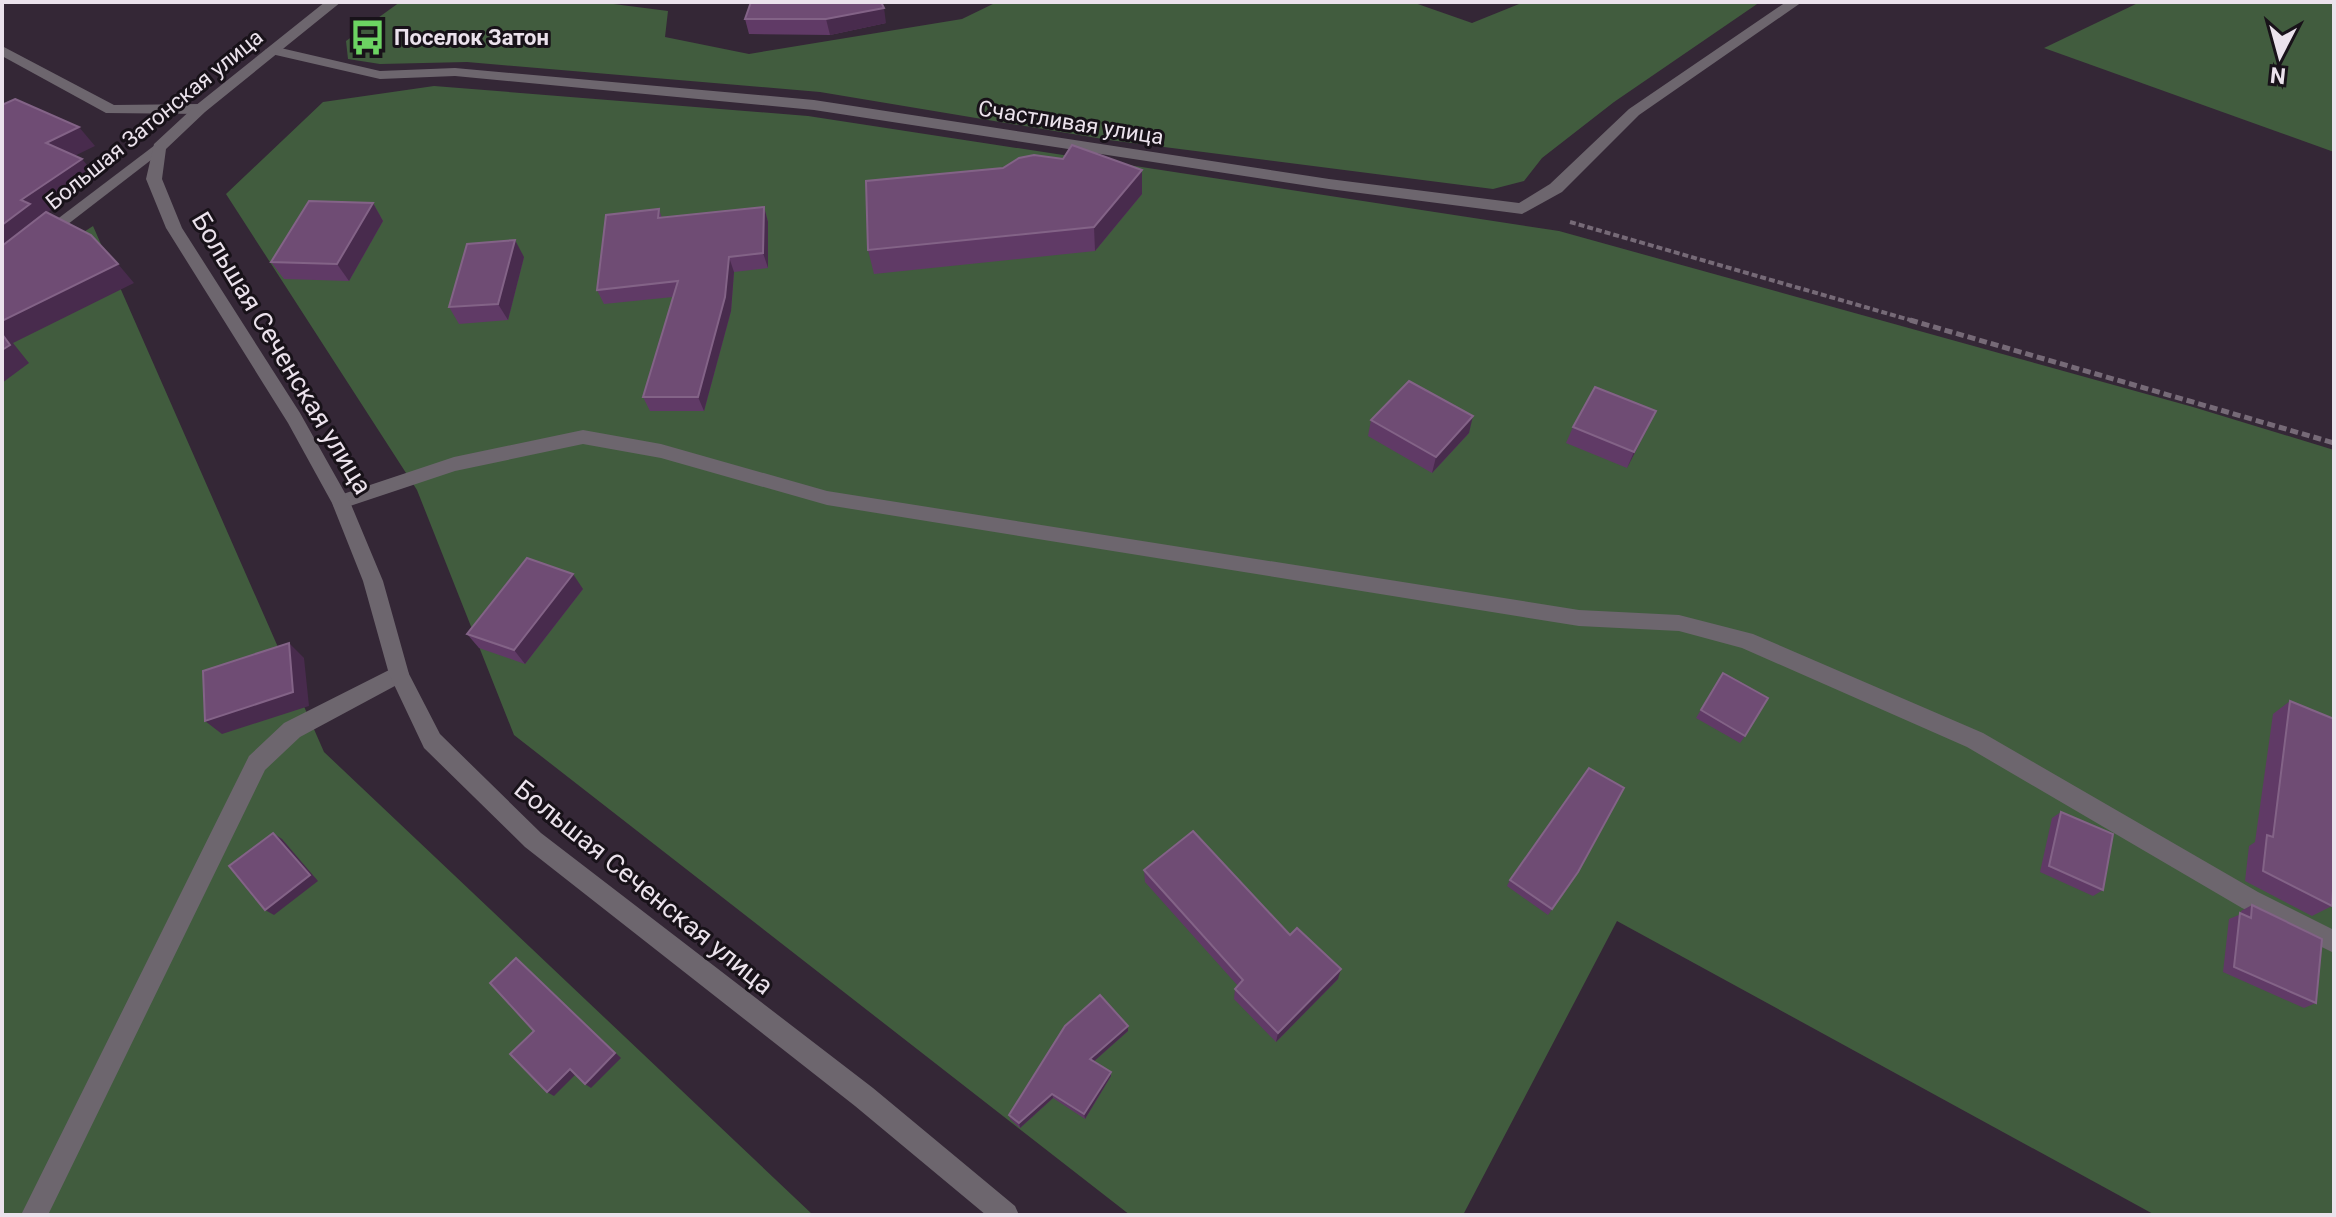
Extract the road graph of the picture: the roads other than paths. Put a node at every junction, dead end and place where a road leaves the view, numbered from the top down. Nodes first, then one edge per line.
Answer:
1 (334, 2) edge
2 (1795, 2) edge
3 (2, 50) edge
4 (272, 50) junction
5 (200, 109) junction
6 (159, 147) junction
7 (2, 269) edge
8 (341, 502) junction
9 (399, 674) junction
10 (2334, 942) edge
11 (34, 1215) edge
12 (1006, 1215) edge

1 - 4 street, Большая Затонская улица
2 - 4 street, Счастливая улица
3 - 5 street
4 - 5 street, Большая Затонская улица
5 - 6 street, Большая Затонская улица
6 - 7 street, Большая Затонская улица
6 - 8 street, Большая Сеченская улица
8 - 9 street, Большая Сеченская улица
8 - 10 street
9 - 11 street
9 - 12 street, Большая Сеченская улица

